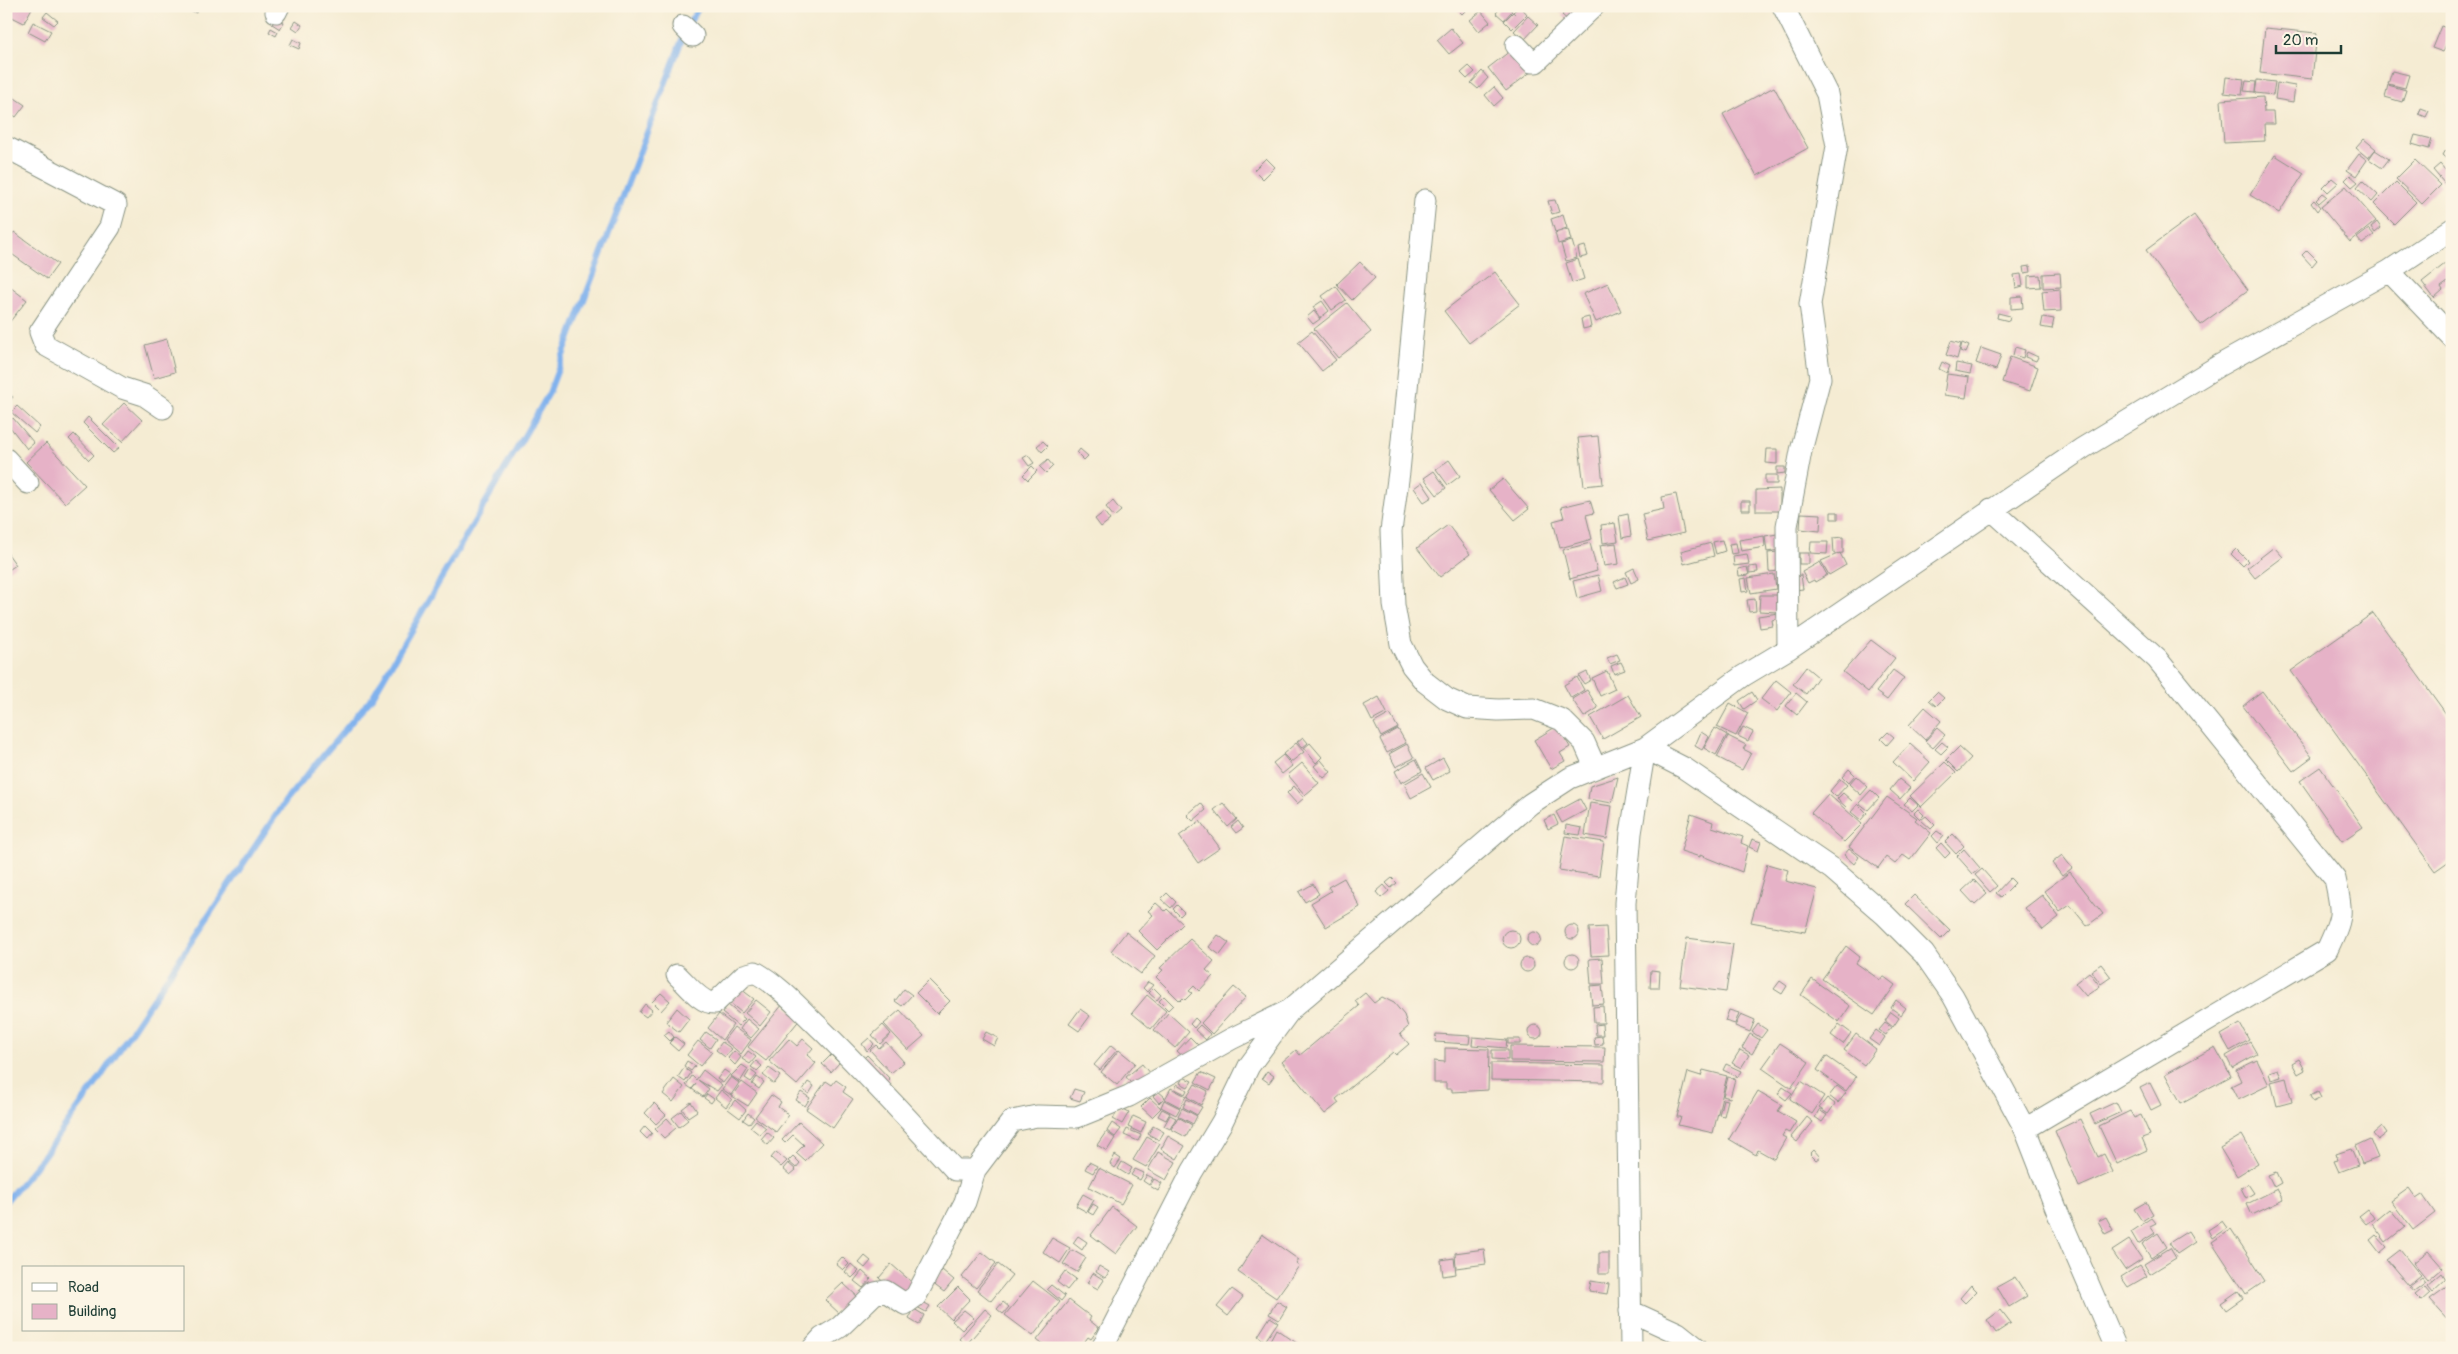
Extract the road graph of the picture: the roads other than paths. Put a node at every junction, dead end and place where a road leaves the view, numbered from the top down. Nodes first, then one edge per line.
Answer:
1 (1783, 6) edge
2 (1584, 9) edge
3 (1516, 45) dead end
4 (6, 147) edge
5 (1425, 200) dead end
6 (2452, 229) edge
7 (2389, 270) junction
8 (2452, 337) edge
9 (163, 408) dead end
10 (6, 458) edge
11 (28, 483) dead end
12 (1991, 510) junction
13 (1788, 649) junction
14 (1645, 748) junction
15 (1595, 767) junction
16 (678, 975) dead end
17 (1291, 1010) junction
18 (2025, 1129) junction
19 (975, 1170) junction
20 (1630, 1311) junction
21 (813, 1348) edge
22 (1102, 1348) edge
23 (1631, 1348) edge
24 (1697, 1348) edge
25 (2116, 1348) edge

1 - 13 street
2 - 3 street
4 - 9 street
5 - 15 street
6 - 7 street
7 - 8 street
7 - 12 street
10 - 11 street
12 - 13 street
12 - 18 street
13 - 14 street
14 - 15 street
14 - 18 street
14 - 20 street
15 - 17 street
16 - 19 street
17 - 19 street
17 - 22 street
18 - 25 street
19 - 21 street
20 - 23 street
20 - 24 street

